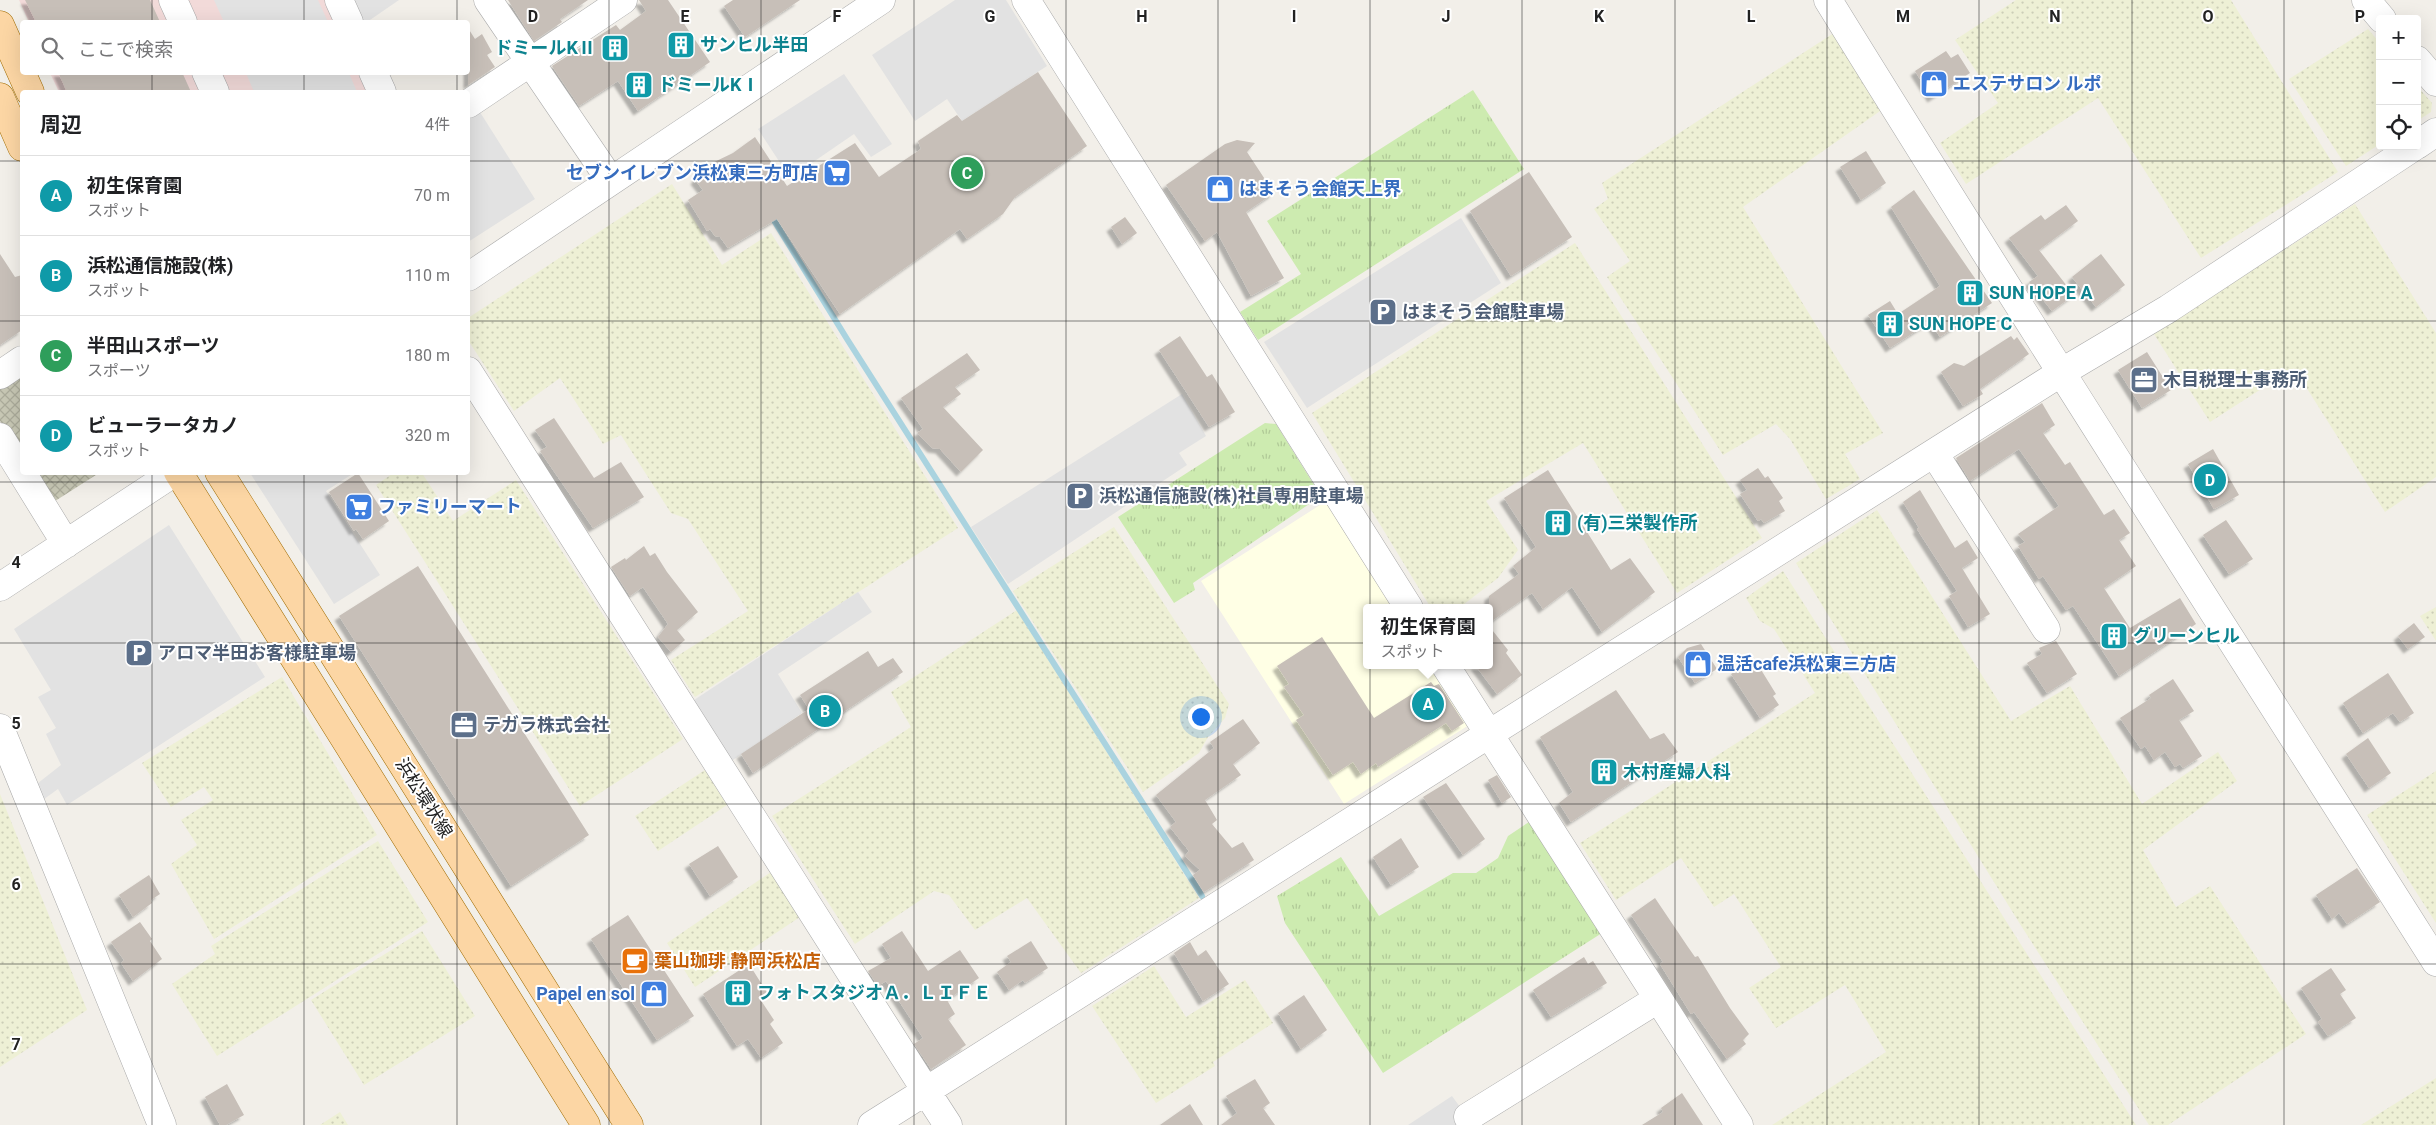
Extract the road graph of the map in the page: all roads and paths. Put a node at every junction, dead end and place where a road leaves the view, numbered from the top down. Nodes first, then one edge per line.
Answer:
1 (174, 0) edge
2 (339, 0) edge
3 (488, 0) edge
4 (623, 0) edge
5 (881, 0) edge
6 (1026, 0) edge
7 (1828, 0) edge
8 (2366, 0) edge
9 (2379, 15) edge
10 (182, 20) edge
11 (348, 20) edge
12 (0, 25) edge
13 (530, 63) junction
14 (2421, 65) edge
15 (20, 70) edge
16 (22, 75) edge
17 (207, 75) edge
18 (374, 75) edge
19 (2436, 82) edge
20 (29, 90) edge
21 (214, 90) edge
22 (381, 90) edge
23 (0, 97) edge
24 (470, 103) edge
25 (2436, 132) edge
26 (20, 142) edge
27 (2421, 142) edge
28 (2408, 150) edge
29 (612, 180) junction
30 (470, 276) edge
31 (20, 361) edge
32 (2062, 372) junction
33 (470, 374) edge
34 (0, 375) edge
35 (0, 437) edge
36 (1934, 454) junction
37 (20, 469) edge
38 (23, 475) edge
39 (171, 475) edge
40 (178, 475) edge
41 (221, 475) edge
42 (66, 544) junction
43 (0, 587) edge
44 (1406, 604) edge
45 (2046, 629) dead end
46 (1448, 669) edge
47 (0, 728) edge
48 (1489, 734) junction
49 (2436, 962) edge
50 (1658, 999) junction
51 (926, 1091) junction
52 (1468, 1117) dead end
53 (153, 1121) edge
54 (1737, 1124) edge
55 (586, 1125) edge
56 (629, 1125) edge
57 (872, 1125) edge
58 (948, 1125) edge

1 - 10 street
2 - 11 street
3 - 13 street
4 - 13 street
5 - 29 street
6 - 44 street
7 - 32 street
8 - 9 street
12 - 15 main road
13 - 24 street
13 - 29 street
14 - 19 street
16 - 20 main road
17 - 21 street
18 - 22 street
23 - 26 main road
25 - 27 street
28 - 32 street
29 - 30 street
31 - 34 street
32 - 36 street
32 - 49 street
33 - 51 street
35 - 37 street
36 - 45 street
36 - 48 street
38 - 42 street
39 - 42 street
40 - 55 main road, 浜松環状線
41 - 56 main road, 浜松環状線
42 - 43 street
46 - 48 street
47 - 53 street
48 - 50 street
48 - 51 street
50 - 52 street
50 - 54 street
51 - 57 street
51 - 58 street

